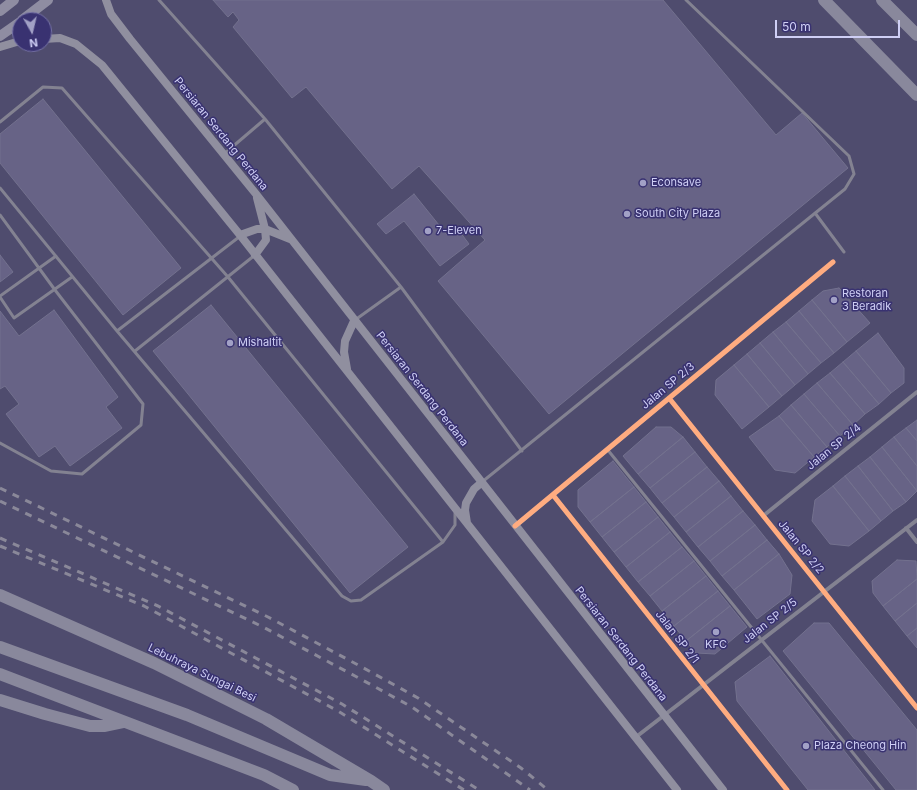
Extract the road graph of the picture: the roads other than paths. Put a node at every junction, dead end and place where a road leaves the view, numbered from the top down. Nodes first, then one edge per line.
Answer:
1 (14, 0) edge
2 (48, 0) edge
3 (106, 0) edge
4 (160, 0) edge
5 (686, 0) edge
6 (824, 0) edge
7 (882, 0) edge
8 (0, 11) edge
9 (33, 12) edge
10 (12, 27) edge
11 (917, 35) edge
12 (0, 36) edge
13 (52, 38) edge
14 (12, 43) edge
15 (0, 47) edge
16 (917, 95) edge
17 (265, 119) junction
18 (0, 122) edge
19 (224, 154) junction
20 (0, 188) edge
21 (256, 194) junction
22 (815, 213) junction
23 (0, 215) edge
24 (265, 229) junction
25 (240, 235) junction
26 (290, 239) junction
27 (844, 252) dead end
28 (255, 255) junction
29 (56, 256) junction
30 (212, 258) junction
31 (833, 262) dead end
32 (40, 268) junction
33 (72, 277) junction
34 (228, 277) junction
35 (401, 287) junction
36 (55, 290) junction
37 (0, 297) edge
38 (354, 321) junction
39 (117, 331) junction
40 (135, 351) junction
41 (348, 374) junction
42 (917, 392) edge
43 (669, 398) junction
44 (0, 443) edge
45 (608, 449) junction
46 (522, 451) junction
47 (481, 483) junction
48 (553, 495) junction
49 (450, 502) junction
50 (763, 516) junction
51 (917, 520) edge
52 (468, 525) junction
53 (515, 526) junction
54 (906, 528) junction
55 (444, 542) junction
56 (917, 542) edge
57 (824, 592) junction
58 (0, 594) edge
59 (762, 640) junction
60 (0, 648) edge
61 (0, 674) edge
62 (703, 685) junction
63 (0, 700) edge
64 (917, 708) edge
65 (664, 716) junction
66 (124, 722) junction
67 (635, 738) junction
68 (371, 780) junction
69 (293, 790) edge
70 (384, 790) edge
71 (677, 790) edge
72 (723, 790) edge
73 (786, 790) edge
74 (882, 790) edge

1 - 8 main road
2 - 9 main road
3 - 19 main road, Persiaran Serdang Perdana
4 - 17 lane
5 - 22 lane
6 - 16 highway
7 - 11 highway
10 - 12 main road
13 - 25 main road
14 - 15 main road
17 - 19 lane
17 - 35 lane
18 - 30 lane
19 - 21 main road, Persiaran Serdang Perdana
20 - 29 lane
21 - 24 main road
21 - 26 main road, Persiaran Serdang Perdana
22 - 27 lane
22 - 46 lane
23 - 32 lane
24 - 25 main road
24 - 26 main road
24 - 28 main road
25 - 28 main road
25 - 30 lane
26 - 38 main road, Persiaran Serdang Perdana
28 - 34 lane
28 - 41 main road
29 - 32 lane
29 - 33 lane
30 - 34 lane
30 - 39 lane
31 - 43 street, Jalan SP 2/3
32 - 36 lane
32 - 37 lane
33 - 36 lane
33 - 39 lane
34 - 40 lane
34 - 55 lane
35 - 38 lane
35 - 46 lane
36 - 37 lane
36 - 44 lane
38 - 41 main road
38 - 47 main road, Persiaran Serdang Perdana
39 - 40 lane
40 - 55 lane
41 - 49 main road
42 - 50 street, Jalan SP 2/4
43 - 45 street, Jalan SP 2/3
43 - 50 street, Jalan SP 2/2
45 - 48 street, Jalan SP 2/3
45 - 59 lane
46 - 47 lane
47 - 52 main road
47 - 53 main road, Persiaran Serdang Perdana
48 - 53 street, Jalan SP 2/3
48 - 62 street, Jalan SP 2/1
49 - 52 main road
49 - 55 lane
50 - 57 street, Jalan SP 2/2
51 - 54 street, Jalan SP 2/5
52 - 67 main road
53 - 65 main road, Persiaran Serdang Perdana
54 - 56 street
54 - 57 street, Jalan SP 2/5
57 - 59 street, Jalan SP 2/5
57 - 64 street, Jalan SP 2/2
58 - 68 highway, Lebuhraya Sungai Besi
59 - 62 street, Jalan SP 2/5
59 - 74 lane
60 - 68 highway
61 - 66 highway
62 - 65 street, Jalan SP 2/5
62 - 73 street, Jalan SP 2/1
63 - 66 highway
65 - 67 street, Jalan SP 2/5
65 - 72 main road, Persiaran Serdang Perdana
66 - 69 highway
67 - 71 main road
68 - 70 highway, Lebuhraya Sungai Besi

